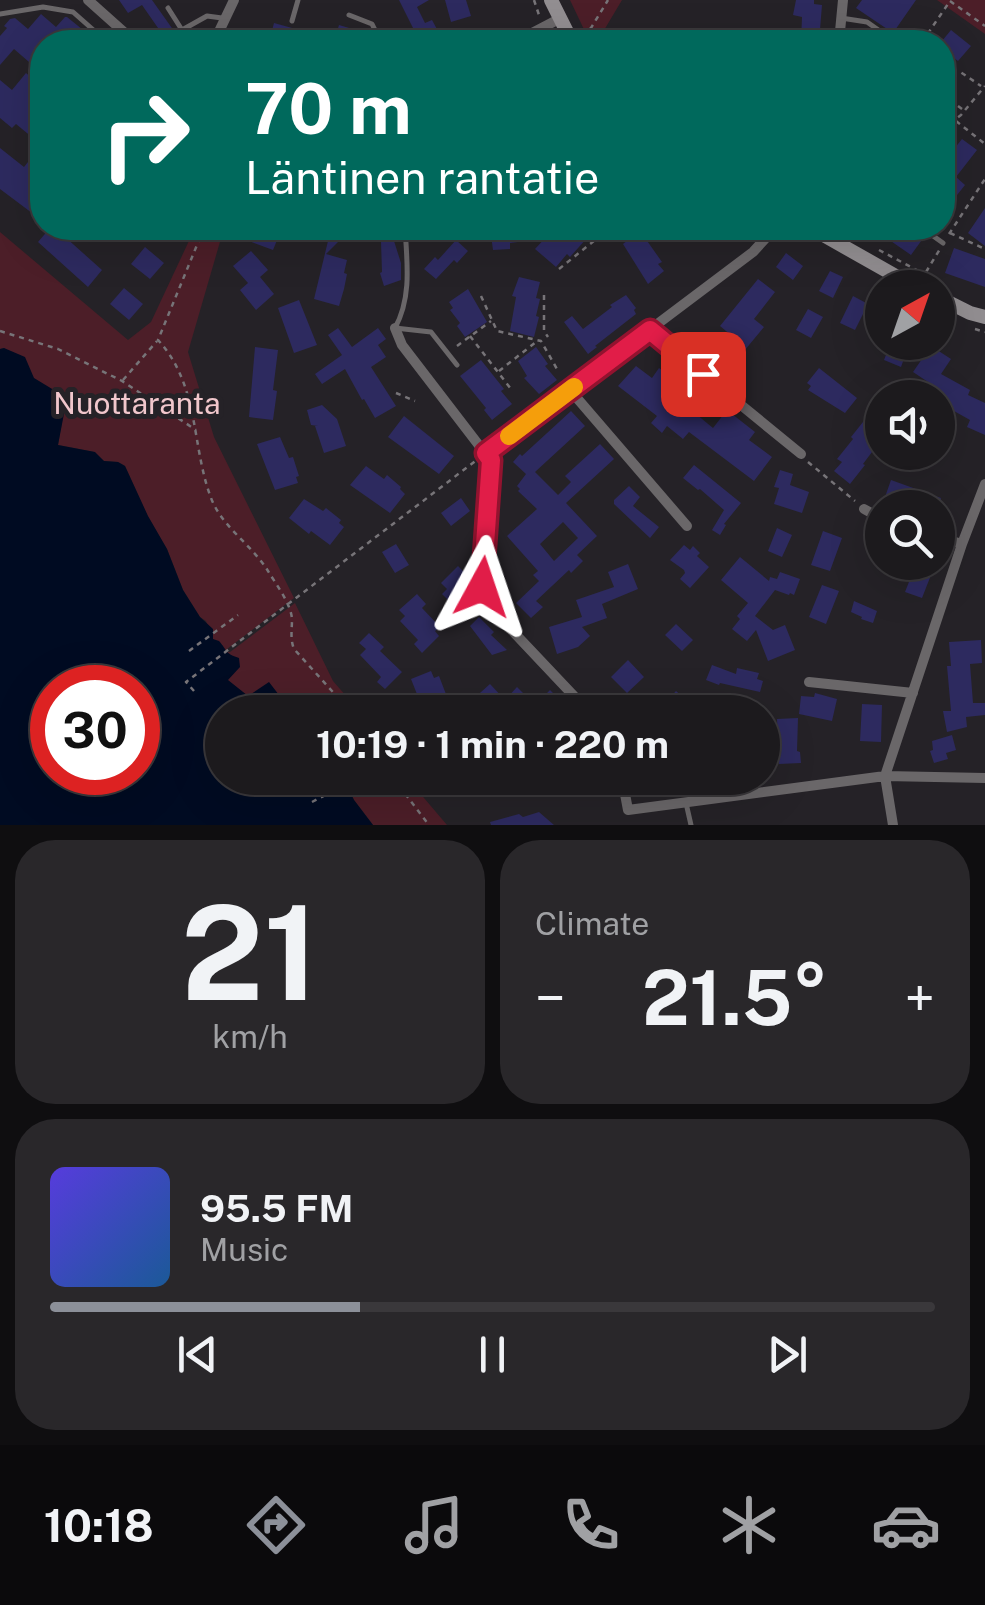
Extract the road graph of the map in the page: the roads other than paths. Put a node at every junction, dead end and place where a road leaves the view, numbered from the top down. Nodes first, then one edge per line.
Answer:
1 (88, 0) edge
2 (234, 0) edge
3 (298, 0) edge
4 (551, 0) edge
5 (843, 0) edge
6 (168, 8) dead end
7 (0, 14) edge
8 (349, 15) dead end
9 (225, 18) junction
10 (842, 18) junction
11 (559, 19) junction
12 (292, 21) dead end
13 (93, 30) edge
14 (122, 30) edge
15 (220, 30) edge
16 (375, 30) edge
17 (538, 30) edge
18 (569, 30) edge
19 (840, 30) edge
20 (878, 30) edge
21 (406, 240) edge
22 (766, 240) edge
23 (822, 240) edge
24 (940, 240) edge
25 (944, 243) road end
26 (895, 270) edge
27 (955, 306) edge
28 (985, 317) edge
29 (395, 328) junction
30 (650, 330) junction
31 (457, 365) dead end
32 (570, 390) junction
33 (486, 453) junction
34 (801, 454) road end
35 (985, 484) edge
36 (688, 526) dead end
37 (955, 542) edge
38 (962, 544) junction
39 (809, 682) dead end
40 (912, 693) junction
41 (573, 695) edge
42 (885, 776) junction
43 (985, 778) edge
44 (625, 795) edge
45 (686, 803) junction
46 (628, 810) junction
47 (628, 825) edge
48 (690, 825) edge
49 (893, 825) edge

1 - 14 street
2 - 9 street
3 - 12 lane
4 - 11 main road
5 - 10 street
6 - 9 lane
7 - 13 lane
8 - 16 lane
9 - 15 street
10 - 19 street
10 - 20 lane
11 - 17 street
11 - 18 main road
21 - 29 lane
22 - 30 street
23 - 26 main road
24 - 25 lane
27 - 28 main road
29 - 31 lane
29 - 33 street
30 - 32 street
30 - 34 street
32 - 33 street
32 - 36 street
33 - 41 street
35 - 38 street
37 - 38 street
38 - 40 street
39 - 40 street
40 - 42 street
42 - 43 street
42 - 45 street
42 - 49 street
44 - 46 street
45 - 46 street
45 - 48 lane
46 - 47 street

